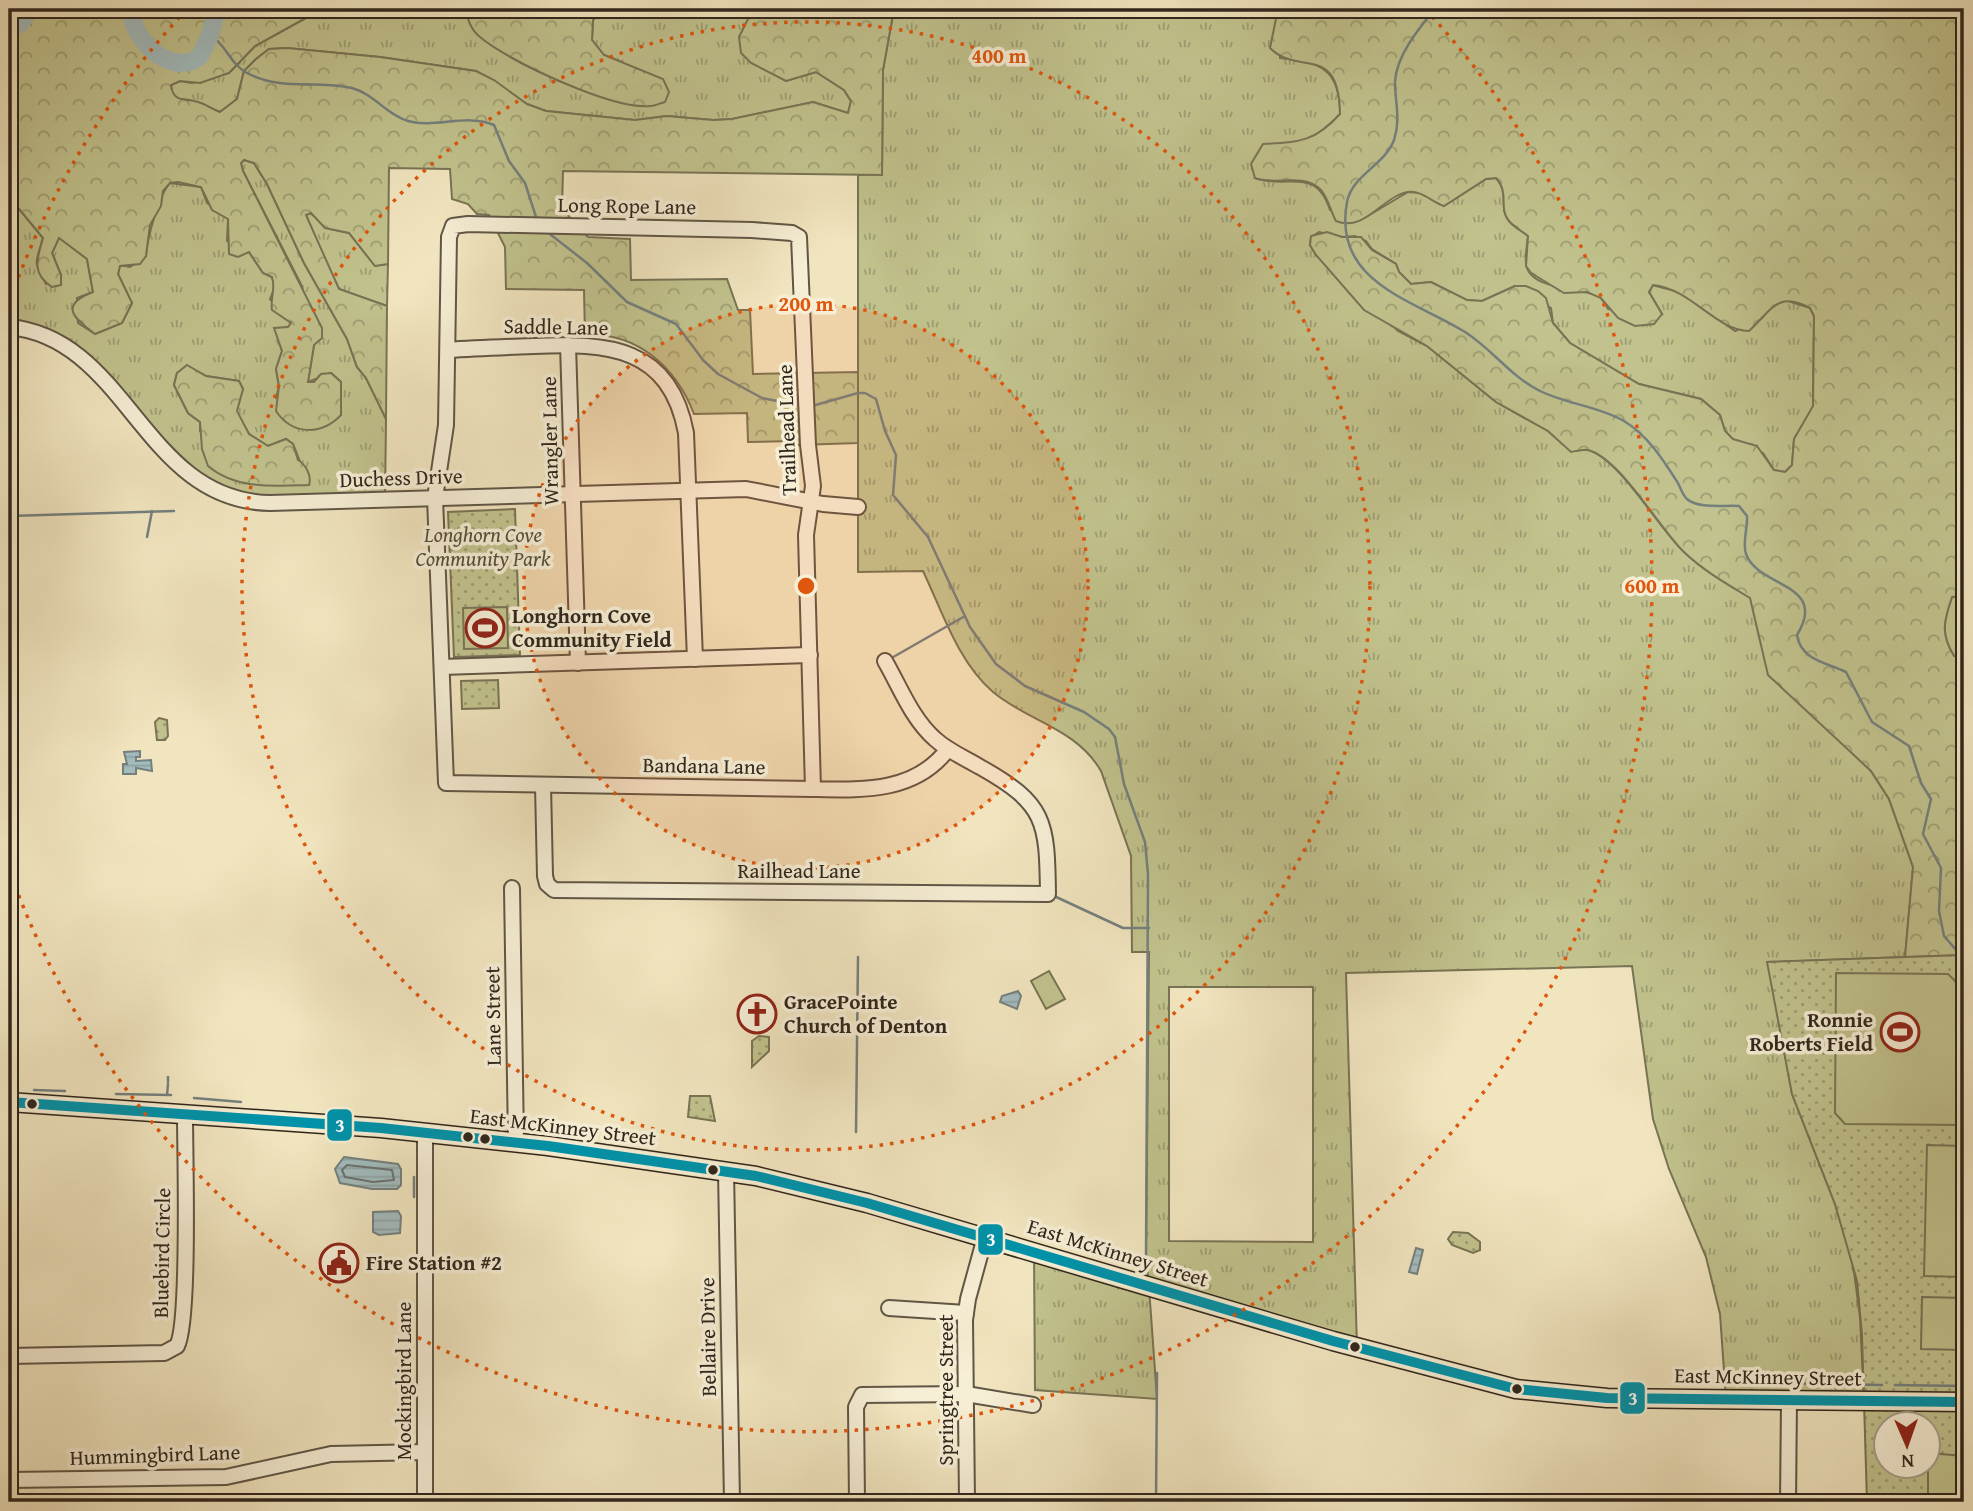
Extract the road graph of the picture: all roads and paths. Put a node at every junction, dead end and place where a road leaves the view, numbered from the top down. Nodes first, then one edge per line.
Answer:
1 (799, 237) joint
2 (9, 327) edge
3 (568, 345) junction
4 (448, 350) junction
5 (688, 490) junction
6 (572, 494) junction
7 (435, 498) junction
8 (812, 501) junction
9 (858, 507) dead end
10 (810, 656) junction
11 (695, 659) junction
12 (885, 661) dead end
13 (578, 663) junction
14 (442, 667) junction
15 (948, 749) junction
16 (543, 785) junction
17 (813, 789) junction
18 (512, 888) dead end
19 (9, 1102) edge
20 (186, 1115) junction
21 (425, 1133) junction
22 (516, 1142) junction
23 (726, 1171) junction
24 (985, 1237) junction
25 (888, 1308) dead end
26 (966, 1313) junction
27 (9, 1356) edge
28 (966, 1394) junction
29 (1789, 1399) junction
30 (1964, 1402) edge
31 (1033, 1405) dead end
32 (425, 1452) junction
33 (9, 1480) edge
34 (425, 1502) edge
35 (732, 1502) edge
36 (857, 1502) edge
37 (967, 1502) edge
38 (1788, 1502) edge

1 - 4 street, Long Rope Lane
1 - 8 street, Trailhead Lane
2 - 7 street, Duchess Drive
3 - 4 street, Saddle Lane
3 - 5 street, Saddle Lane
3 - 6 street, Wrangler Lane
4 - 7 street
5 - 6 street, Duchess Drive
5 - 8 street, Duchess Drive
5 - 11 street, Saddle Lane
6 - 7 street, Duchess Drive
6 - 13 street, Wrangler Lane
7 - 14 street
8 - 9 street, Duchess Drive
8 - 10 street, Trailhead Lane
10 - 11 street
10 - 17 street, Trailhead Lane
11 - 13 street
12 - 15 street
13 - 14 street
14 - 16 street, Bandana Lane
15 - 16 street, Railhead Lane
15 - 17 street, Bandana Lane
16 - 17 street, Bandana Lane
18 - 22 street, Lane Street
19 - 20 main road, East McKinney Street
20 - 21 main road, East McKinney Street
20 - 27 street, Bluebird Circle
21 - 22 main road, East McKinney Street
21 - 32 street, Mockingbird Lane
22 - 23 main road, East McKinney Street
23 - 24 main road, East McKinney Street
23 - 35 street, Bellaire Drive
24 - 26 street, Springtree Street
24 - 29 main road, East McKinney Street
25 - 26 street
26 - 28 street, Springtree Street
28 - 31 street
28 - 36 street
28 - 37 street, Springtree Street
29 - 30 main road, East McKinney Street
29 - 38 street
32 - 33 street, Hummingbird Lane
32 - 34 street, Mockingbird Lane

